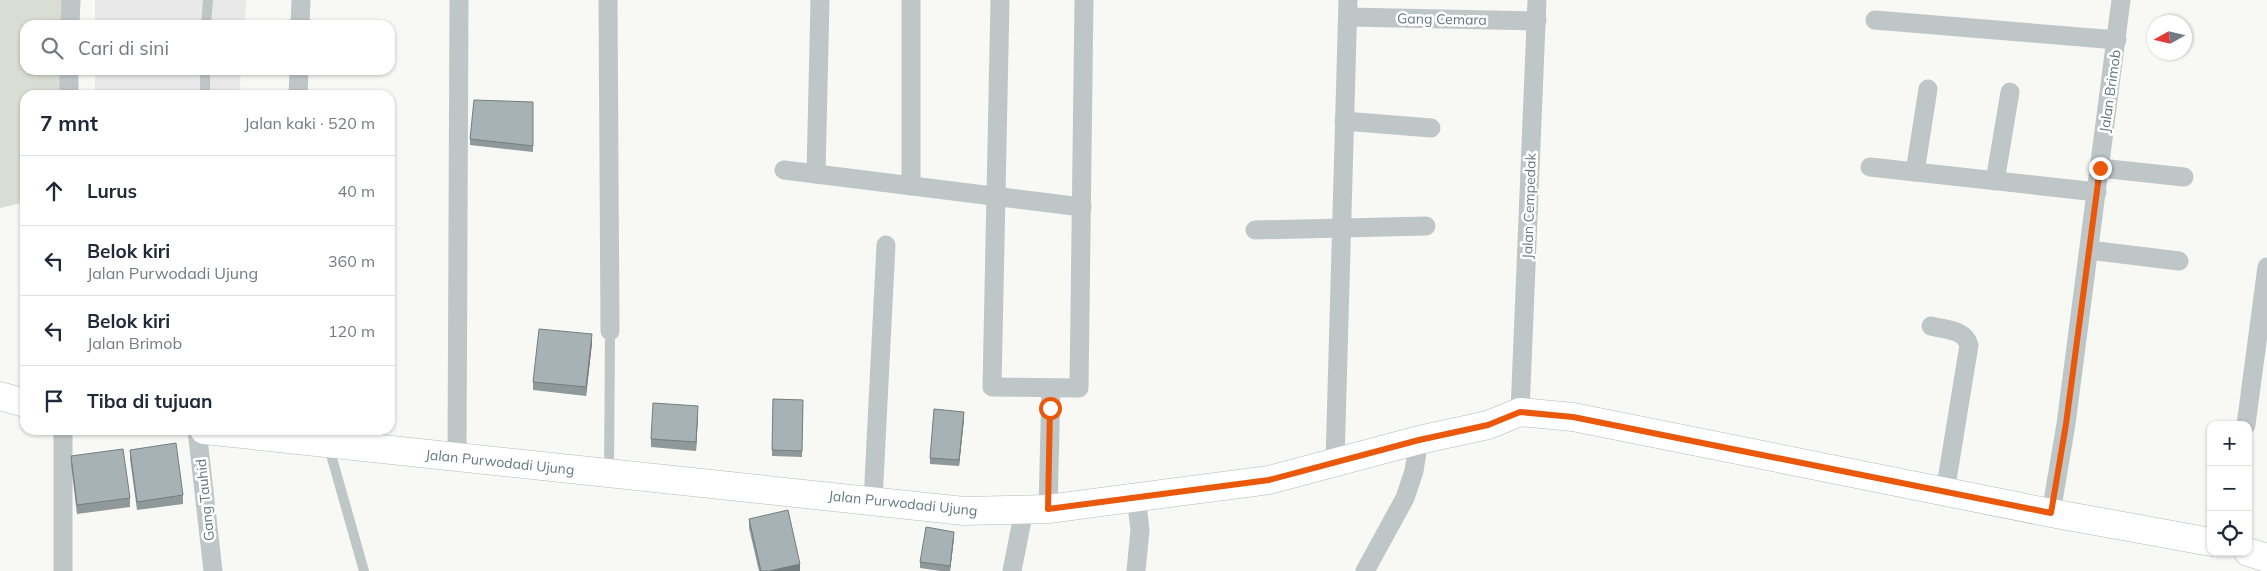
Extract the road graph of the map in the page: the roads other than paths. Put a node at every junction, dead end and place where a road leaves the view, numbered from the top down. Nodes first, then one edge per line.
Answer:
1 (71, 0) edge
2 (208, 0) edge
3 (300, 0) edge
4 (459, 0) edge
5 (608, 0) edge
6 (820, 0) edge
7 (911, 0) edge
8 (1000, 0) edge
9 (1084, 0) edge
10 (1538, 0) edge
11 (2121, 0) edge
12 (1348, 9) edge
13 (70, 20) edge
14 (206, 20) edge
15 (300, 20) edge
16 (1875, 20) dead end
17 (1537, 21) junction
18 (2118, 33) junction
19 (70, 75) edge
20 (205, 75) edge
21 (299, 75) edge
22 (1928, 89) dead end
23 (69, 90) edge
24 (206, 90) edge
25 (298, 90) edge
26 (2010, 92) dead end
27 (1344, 121) junction
28 (1431, 128) dead end
29 (1870, 167) dead end
30 (2100, 168) junction
31 (784, 170) dead end
32 (1915, 172) junction
33 (816, 174) junction
34 (2184, 177) dead end
35 (1995, 181) junction
36 (911, 186) junction
37 (2097, 192) junction
38 (996, 197) junction
39 (1082, 208) junction
40 (1426, 226) dead end
41 (1340, 228) junction
42 (1255, 230) dead end
43 (886, 245) dead end
44 (2089, 250) junction
45 (2179, 261) dead end
46 (2267, 268) edge
47 (1931, 326) dead end
48 (610, 331) joint
49 (1050, 388) junction
50 (0, 396) edge
51 (20, 402) edge
52 (1520, 412) junction
53 (2247, 421) edge
54 (63, 435) edge
55 (198, 435) edge
56 (252, 435) edge
57 (1419, 440) junction
58 (328, 443) junction
59 (458, 457) junction
60 (1335, 462) junction
61 (609, 474) junction
62 (1945, 492) junction
63 (1136, 496) junction
64 (873, 501) junction
65 (1036, 510) junction
66 (2051, 513) junction
67 (2207, 541) edge
68 (2252, 553) edge
69 (2267, 558) edge
70 (63, 571) edge
71 (213, 571) edge
72 (364, 571) edge
73 (1012, 571) edge
74 (1136, 571) edge
75 (1365, 571) edge

1 - 13 street
2 - 14 lane
3 - 15 street
4 - 59 street
5 - 48 street
6 - 33 street
7 - 36 street
8 - 38 street
9 - 39 street
10 - 17 street, Jalan Cempedak
11 - 18 street, Jalan Brimob
12 - 17 street, Gang Cemara
12 - 27 street
16 - 18 street
17 - 52 street, Jalan Cempedak
18 - 30 street, Jalan Brimob
19 - 23 street
20 - 24 lane
21 - 25 street
22 - 32 street
26 - 35 street
27 - 28 street
27 - 41 street
29 - 32 street
30 - 34 street
30 - 37 street, Jalan Brimob
31 - 33 street
32 - 35 street
33 - 36 street
35 - 37 street
36 - 38 street
37 - 44 street, Jalan Brimob
38 - 39 street
38 - 49 street
39 - 49 street
40 - 41 street
41 - 42 street
41 - 60 street
43 - 64 street
44 - 45 street
44 - 66 street, Jalan Brimob
46 - 53 street
47 - 62 street
48 - 61 lane
49 - 65 street
50 - 51 street
52 - 57 street, Jalan Purwodadi Ujung
52 - 62 street, Jalan Purwodadi Ujung
54 - 70 street
55 - 71 street, Gang Tauhid
56 - 58 street, Jalan Purwodadi Ujung
57 - 60 street, Jalan Purwodadi Ujung
57 - 75 street
58 - 59 street, Jalan Purwodadi Ujung
58 - 72 lane
59 - 61 street, Jalan Purwodadi Ujung
60 - 63 street, Jalan Purwodadi Ujung
61 - 64 street, Jalan Purwodadi Ujung
62 - 66 street, Jalan Purwodadi Ujung
63 - 65 street, Jalan Purwodadi Ujung
63 - 74 street
64 - 65 street, Jalan Purwodadi Ujung
65 - 73 street
66 - 67 street, Jalan Purwodadi Ujung
68 - 69 street

